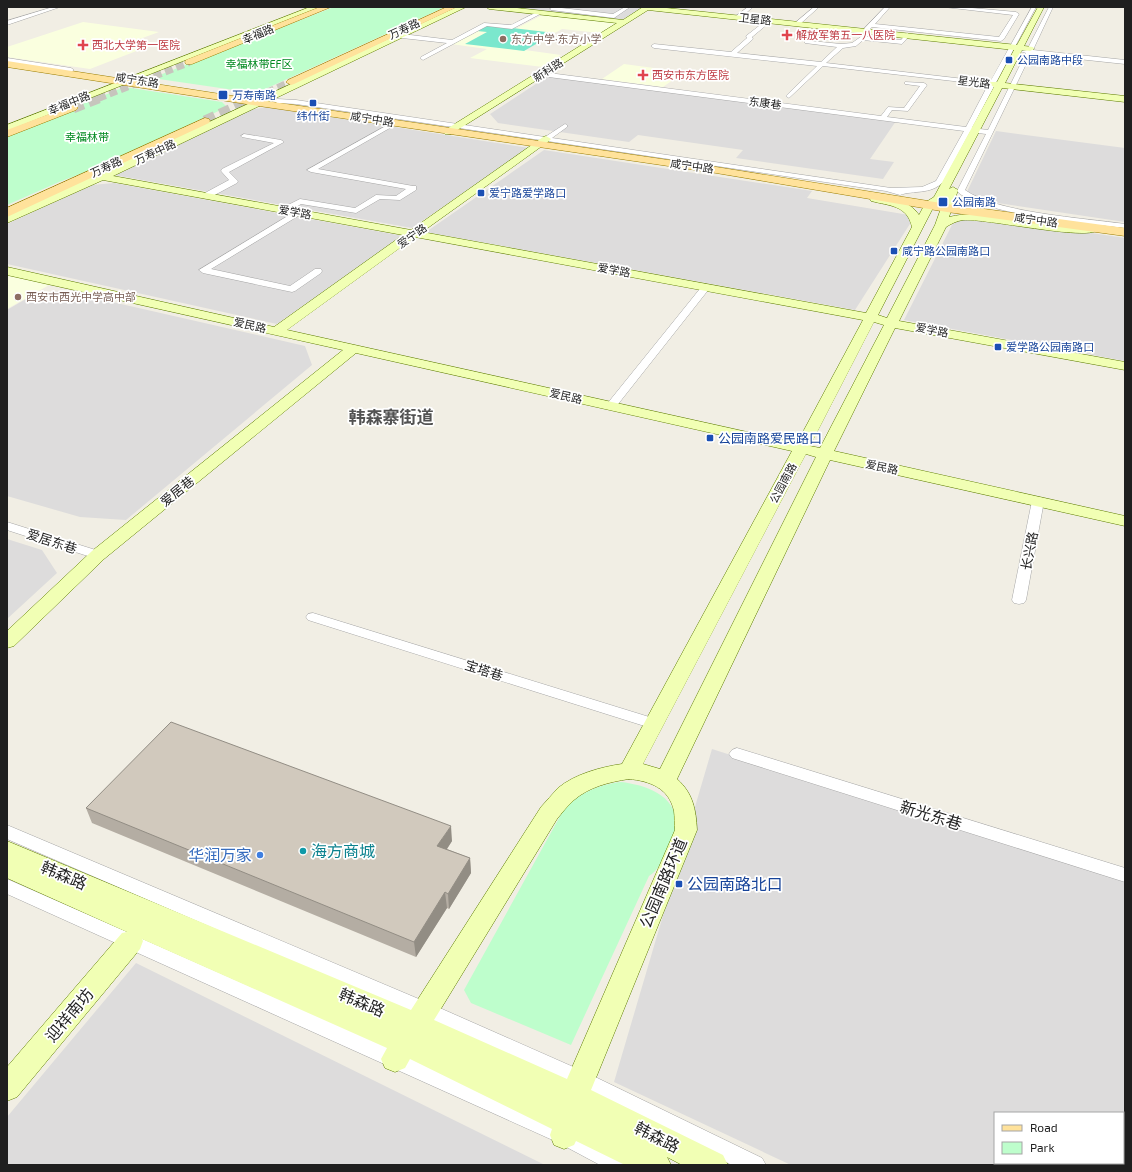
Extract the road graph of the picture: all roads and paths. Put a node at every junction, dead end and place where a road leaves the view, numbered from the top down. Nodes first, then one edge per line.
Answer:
1 (58, 7) edge
2 (316, 7) edge
3 (327, 7) edge
4 (453, 7) edge
5 (464, 7) edge
6 (489, 7) edge
7 (628, 7) edge
8 (648, 7) edge
9 (751, 7) edge
10 (817, 7) edge
11 (888, 7) edge
12 (946, 7) edge
13 (1034, 7) edge
14 (1041, 7) edge
15 (1045, 7) edge
16 (1051, 7) edge
17 (553, 9) dead end
18 (539, 13) junction
19 (306, 15) junction
20 (436, 15) junction
21 (738, 17) junction
22 (768, 21) junction
23 (624, 22) junction
24 (7, 23) edge
25 (797, 24) junction
26 (870, 25) junction
27 (414, 30) junction
28 (820, 30) dead end
29 (865, 31) junction
30 (402, 36) junction
31 (907, 36) junction
32 (962, 38) junction
33 (452, 42) junction
34 (654, 46) dead end
35 (841, 46) junction
36 (1023, 49) junction
37 (732, 54) junction
38 (423, 58) dead end
39 (189, 62) tunnel mouth
40 (1125, 62) edge
41 (7, 63) edge
42 (822, 64) junction
43 (67, 72) junction
44 (541, 74) junction
45 (130, 78) junction
46 (121, 82) junction
47 (291, 82) tunnel mouth
48 (901, 82) dead end
49 (1002, 85) junction
50 (789, 96) dead end
51 (1125, 99) edge
52 (268, 101) junction
53 (74, 108) tunnel mouth
54 (883, 118) junction
55 (205, 121) tunnel mouth
56 (393, 124) junction
57 (565, 126) dead end
58 (7, 128) edge
59 (453, 129) junction
60 (979, 130) junction
61 (7, 134) edge
62 (244, 136) dead end
63 (541, 143) junction
64 (102, 177) junction
65 (804, 185) junction
66 (887, 189) junction
67 (900, 193) junction
68 (206, 196) junction
69 (940, 203) junction
70 (286, 210) junction
71 (1026, 212) junction
72 (299, 213) junction
73 (8, 218) edge
74 (1059, 224) junction
75 (941, 225) junction
76 (918, 227) junction
77 (1125, 227) edge
78 (1091, 230) junction
79 (1125, 232) edge
80 (415, 234) junction
81 (1125, 236) edge
82 (7, 271) edge
83 (318, 271) dead end
84 (706, 287) junction
85 (870, 317) junction
86 (891, 323) junction
87 (276, 331) junction
88 (354, 348) junction
89 (1125, 366) edge
90 (612, 406) junction
91 (801, 449) junction
92 (825, 454) junction
93 (1038, 501) junction
94 (1125, 521) edge
95 (7, 526) edge
96 (98, 555) junction
97 (1019, 600) dead end
98 (314, 616) dead end
99 (7, 642) edge
100 (654, 724) junction
101 (737, 754) dead end
102 (629, 771) junction
103 (664, 781) junction
104 (7, 832) edge
105 (7, 850) edge
106 (7, 868) edge
107 (1125, 876) edge
108 (7, 886) edge
109 (131, 941) junction
110 (411, 1035) junction
111 (7, 1088) edge
112 (572, 1108) junction
113 (622, 1165) edge
114 (656, 1165) edge
115 (713, 1165) edge
116 (755, 1165) edge

1 - 24 street
2 - 19 main road
2 - 45 main road, 幸福中路
3 - 19 main road, 幸福路
4 - 20 main road, 万寿路
5 - 27 main road
6 - 18 main road
7 - 17 street
8 - 21 main road, 卫星路
8 - 23 main road, 新科路
9 - 21 street
10 - 25 street
11 - 26 street
12 - 32 street
13 - 36 street
14 - 36 main road, 公园南路
15 - 36 main road, 公园南路
16 - 36 street
18 - 23 main road
18 - 33 street
19 - 39 main road, 幸福路
20 - 27 main road
20 - 47 main road, 万寿路
21 - 22 main road, 卫星路
22 - 25 main road, 卫星路
22 - 37 street
23 - 44 main road, 新科路
25 - 29 main road, 卫星路
26 - 29 street
26 - 32 street
27 - 30 main road
28 - 35 street
29 - 31 main road, 卫星路
30 - 33 street
30 - 52 main road
31 - 32 main road, 卫星路
31 - 35 street
32 - 36 main road, 卫星路
33 - 38 street
34 - 37 street, 星光路
35 - 42 street
36 - 40 street
36 - 49 main road, 公园南路
37 - 42 street, 星光路
41 - 43 main road, 咸宁东路
42 - 49 street, 星光路
42 - 50 street
43 - 45 main road, 咸宁东路
43 - 46 main road, 咸宁东路
44 - 54 street, 东康巷
44 - 59 main road, 新科路
45 - 46 main road, 幸福中路
45 - 52 main road, 咸宁东路
46 - 52 main road, 咸宁东路
46 - 58 main road, 幸福中路
48 - 54 street
49 - 51 main road, 星光路
49 - 60 main road, 公园南路
49 - 60 street
52 - 56 street
52 - 59 main road, 咸宁中路
52 - 59 main road, 咸宁中路
52 - 64 main road, 万寿中路
53 - 61 main road
54 - 60 street, 东康巷
55 - 73 main road, 万寿路
56 - 59 street
56 - 70 street
57 - 63 street
59 - 63 main road, 咸宁中路
60 - 66 street
60 - 69 main road, 公园南路
60 - 71 street
62 - 68 street
63 - 65 main road, 咸宁中路
63 - 66 street
63 - 67 main road, 咸宁中路
63 - 80 main road, 爱宁路
64 - 68 main road, 爱学路
64 - 73 main road, 万寿中路
65 - 69 main road, 咸宁中路
65 - 76 main road
66 - 67 street
67 - 69 main road, 咸宁中路
68 - 70 main road, 爱学路
69 - 71 main road, 咸宁中路
69 - 74 main road, 咸宁中路
69 - 75 main road, 公园南路
69 - 76 main road, 公园南路
70 - 72 main road, 爱学路
71 - 77 main road, 咸宁中路
72 - 80 main road, 爱学路
72 - 83 street
74 - 78 street
74 - 79 main road, 咸宁中路
75 - 78 main road
75 - 86 main road, 公园南路
76 - 85 main road, 公园南路
78 - 81 street
80 - 84 main road, 爱学路
80 - 87 main road, 爱宁路
82 - 87 main road, 爱民路
84 - 85 main road, 爱学路
84 - 90 street
85 - 86 main road, 爱学路
85 - 91 main road, 公园南路
86 - 89 main road, 爱学路
86 - 92 main road, 公园南路
87 - 88 main road, 爱民路
88 - 90 main road, 爱民路
88 - 96 main road, 爱居巷
90 - 91 main road, 爱民路
91 - 92 main road, 爱民路
91 - 100 main road, 公园南路
92 - 93 main road, 爱民路
92 - 103 main road, 公园南路
93 - 94 main road, 爱民路
93 - 97 street, 长兴路
95 - 96 street, 爱居东巷
96 - 99 main road, 爱居巷
98 - 100 street, 宝塔巷
100 - 102 main road, 公园南路
101 - 107 street, 新光东巷
102 - 103 main road, 公园南路环道
102 - 110 main road, 公园南路环道
103 - 112 main road, 公园南路环道
104 - 110 street
105 - 110 main road, 韩森路
106 - 110 main road, 韩森路
108 - 109 street
109 - 110 street
109 - 111 main road, 迎祥南坊
110 - 112 main road, 韩森路
110 - 112 street
112 - 113 street
112 - 114 main road, 韩森路
112 - 115 main road, 韩森路
112 - 116 street

